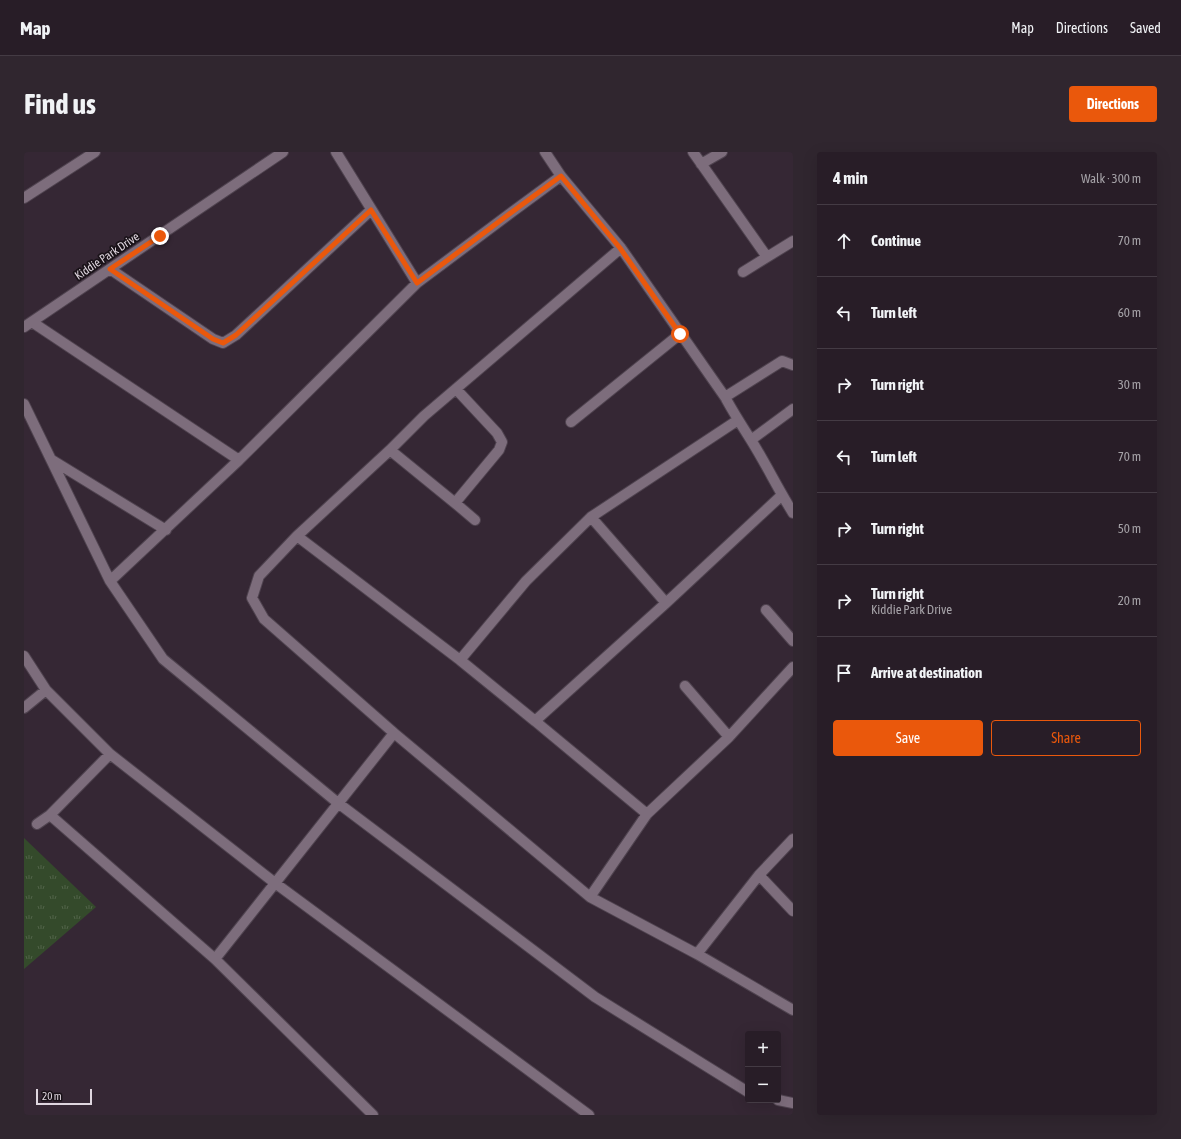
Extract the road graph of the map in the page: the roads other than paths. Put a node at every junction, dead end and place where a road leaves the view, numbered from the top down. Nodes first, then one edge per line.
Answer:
1 (95, 152) edge
2 (283, 152) edge
3 (336, 152) edge
4 (545, 152) edge
5 (693, 152) edge
6 (722, 152) edge
7 (701, 164) junction
8 (561, 176) junction
9 (24, 198) edge
10 (371, 210) junction
11 (793, 241) edge
12 (620, 248) junction
13 (766, 257) junction
14 (110, 269) junction
15 (743, 272) dead end
16 (417, 283) junction
17 (28, 325) edge
18 (680, 334) junction
19 (793, 365) edge
20 (456, 389) junction
21 (725, 397) junction
22 (24, 404) edge
23 (793, 409) edge
24 (738, 420) junction
25 (571, 422) dead end
26 (751, 440) junction
27 (390, 450) junction
28 (51, 460) junction
29 (239, 460) junction
30 (782, 495) junction
31 (455, 503) junction
32 (793, 513) edge
33 (591, 517) junction
34 (475, 520) dead end
35 (166, 530) junction
36 (297, 536) junction
37 (110, 581) junction
38 (666, 603) junction
39 (766, 610) dead end
40 (793, 641) edge
41 (24, 656) edge
42 (460, 660) junction
43 (793, 667) edge
44 (685, 686) dead end
45 (46, 690) junction
46 (24, 708) edge
47 (535, 721) junction
48 (394, 733) junction
49 (729, 737) junction
50 (110, 754) junction
51 (338, 803) junction
52 (647, 814) junction
53 (50, 815) junction
54 (37, 824) dead end
55 (793, 839) edge
56 (759, 875) junction
57 (275, 883) junction
58 (590, 897) junction
59 (793, 911) edge
60 (697, 954) junction
61 (215, 959) junction
62 (793, 1010) edge
63 (745, 1090) edge
64 (781, 1101) edge
65 (793, 1103) edge
66 (584, 1114) edge
67 (374, 1115) edge

1 - 9 street
2 - 14 street, Kiddie Park Drive
3 - 10 street
4 - 8 street
5 - 7 street
6 - 7 street
7 - 13 street
8 - 12 street
8 - 16 street
10 - 14 street
10 - 16 street
11 - 13 street
12 - 18 street
12 - 20 street
13 - 15 street
14 - 17 street, Kiddie Park Drive
16 - 29 street
17 - 29 street
18 - 21 street
18 - 25 street
19 - 21 street
20 - 27 street
20 - 31 street
21 - 24 street
22 - 28 street
23 - 26 street
24 - 26 street
24 - 33 street
26 - 30 street
27 - 31 street
27 - 36 street
28 - 35 street
28 - 37 street
29 - 35 street
30 - 32 street
30 - 38 street
31 - 34 street
33 - 38 street
33 - 42 street
35 - 37 street
36 - 42 street
36 - 48 street
37 - 51 street
38 - 47 street
39 - 40 street
41 - 45 street
42 - 47 street
43 - 49 street
44 - 49 street
45 - 46 street
45 - 50 street
47 - 52 street
48 - 51 street
48 - 58 street
49 - 52 street
50 - 53 street
50 - 57 street
51 - 57 street
51 - 63 street
52 - 58 street
53 - 54 street
53 - 61 street
55 - 56 street
56 - 59 street
56 - 60 street
57 - 61 street
57 - 66 street
58 - 60 street
60 - 62 street
61 - 67 street
64 - 65 street

